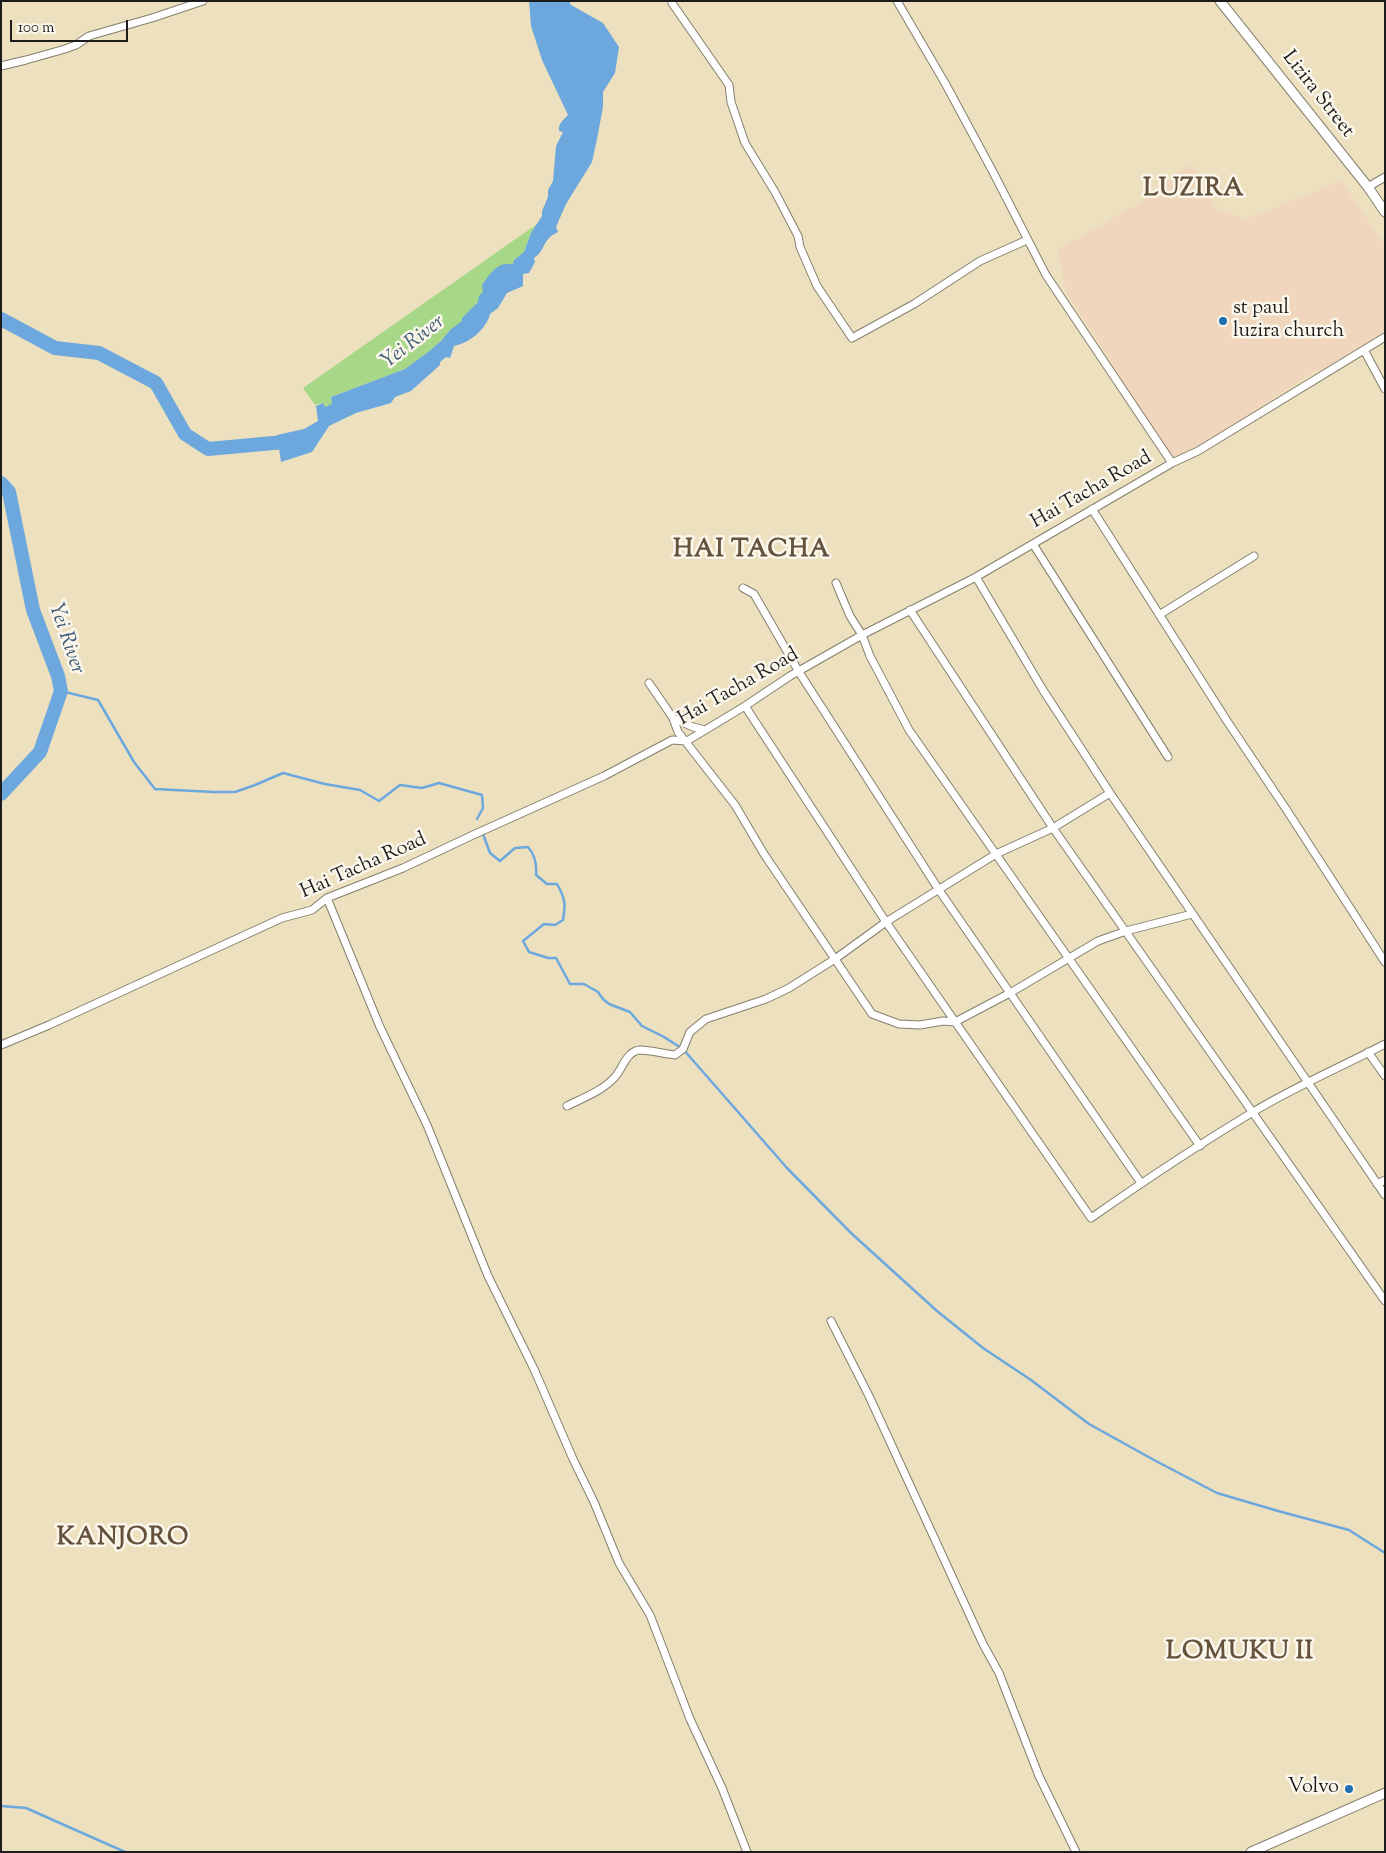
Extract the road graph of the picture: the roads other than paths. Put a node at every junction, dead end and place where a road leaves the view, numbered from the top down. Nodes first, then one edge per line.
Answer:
1 (203, 1) edge
2 (897, 1) edge
3 (1220, 1) edge
4 (672, 3) dead end
5 (1, 66) edge
6 (1385, 177) edge
7 (1368, 187) junction
8 (1385, 212) edge
9 (1027, 240) junction
10 (1385, 337) edge
11 (1364, 350) junction
12 (1385, 389) edge
13 (1172, 463) junction
14 (1092, 509) junction
15 (1033, 544) junction
16 (1254, 556) dead end
17 (976, 578) junction
18 (836, 583) dead end
19 (743, 588) dead end
20 (910, 610) junction
21 (1159, 614) junction
22 (862, 635) junction
23 (799, 672) junction
24 (649, 684) dead end
25 (745, 706) junction
26 (673, 718) junction
27 (705, 730) junction
28 (687, 741) junction
29 (1168, 757) dead end
30 (1110, 793) junction
31 (1053, 828) junction
32 (996, 854) junction
33 (939, 890) junction
34 (327, 898) junction
35 (1192, 914) junction
36 (886, 922) junction
37 (1126, 931) junction
38 (1069, 958) junction
39 (835, 959) junction
40 (1385, 962) edge
41 (1010, 993) junction
42 (955, 1022) junction
43 (1385, 1044) edge
44 (1, 1045) edge
45 (1368, 1052) junction
46 (1385, 1076) edge
47 (1307, 1082) junction
48 (567, 1106) dead end
49 (1253, 1112) junction
50 (1200, 1146) junction
51 (1385, 1180) edge
52 (1141, 1183) junction
53 (1377, 1184) junction
54 (1385, 1195) edge
55 (1385, 1301) edge
56 (831, 1321) dead end
57 (1384, 1795) edge
58 (747, 1852) edge
59 (1076, 1852) edge
60 (1251, 1852) edge

1 - 5 street
2 - 9 street
3 - 7 street, Lizira Street
4 - 9 street
6 - 7 street
7 - 8 street, Lizira Street
9 - 13 street
10 - 11 street, Hai Tacha Road
11 - 12 street
11 - 13 street, Hai Tacha Road
13 - 14 street, Hai Tacha Road
14 - 15 street, Hai Tacha Road
14 - 21 street
15 - 17 street, Hai Tacha Road
15 - 29 street
16 - 21 street
17 - 20 street, Hai Tacha Road
17 - 30 street
18 - 22 street
19 - 23 street
20 - 22 street, Hai Tacha Road
20 - 31 street
21 - 40 street
22 - 23 street, Hai Tacha Road
22 - 32 street
23 - 25 street, Hai Tacha Road
23 - 33 street
24 - 26 street
25 - 27 street, Hai Tacha Road
25 - 36 street
26 - 27 street
26 - 28 street
27 - 28 street, Hai Tacha Road
28 - 34 street, Hai Tacha Road
28 - 39 street
30 - 31 street
30 - 35 street
31 - 32 street
31 - 37 street
32 - 33 street
32 - 38 street
33 - 36 street
33 - 41 street
34 - 44 street, Hai Tacha Road
34 - 58 street
35 - 37 street
35 - 47 street
36 - 39 street
36 - 42 street
37 - 38 street
37 - 49 street
38 - 41 street
38 - 50 street
39 - 42 street
39 - 48 street
41 - 42 street
41 - 52 street
42 - 52 street
43 - 45 street
45 - 46 street
45 - 47 street
47 - 49 street
47 - 53 street
49 - 50 street
49 - 55 street
50 - 52 street
51 - 53 street
53 - 54 street
56 - 59 street
57 - 60 street

